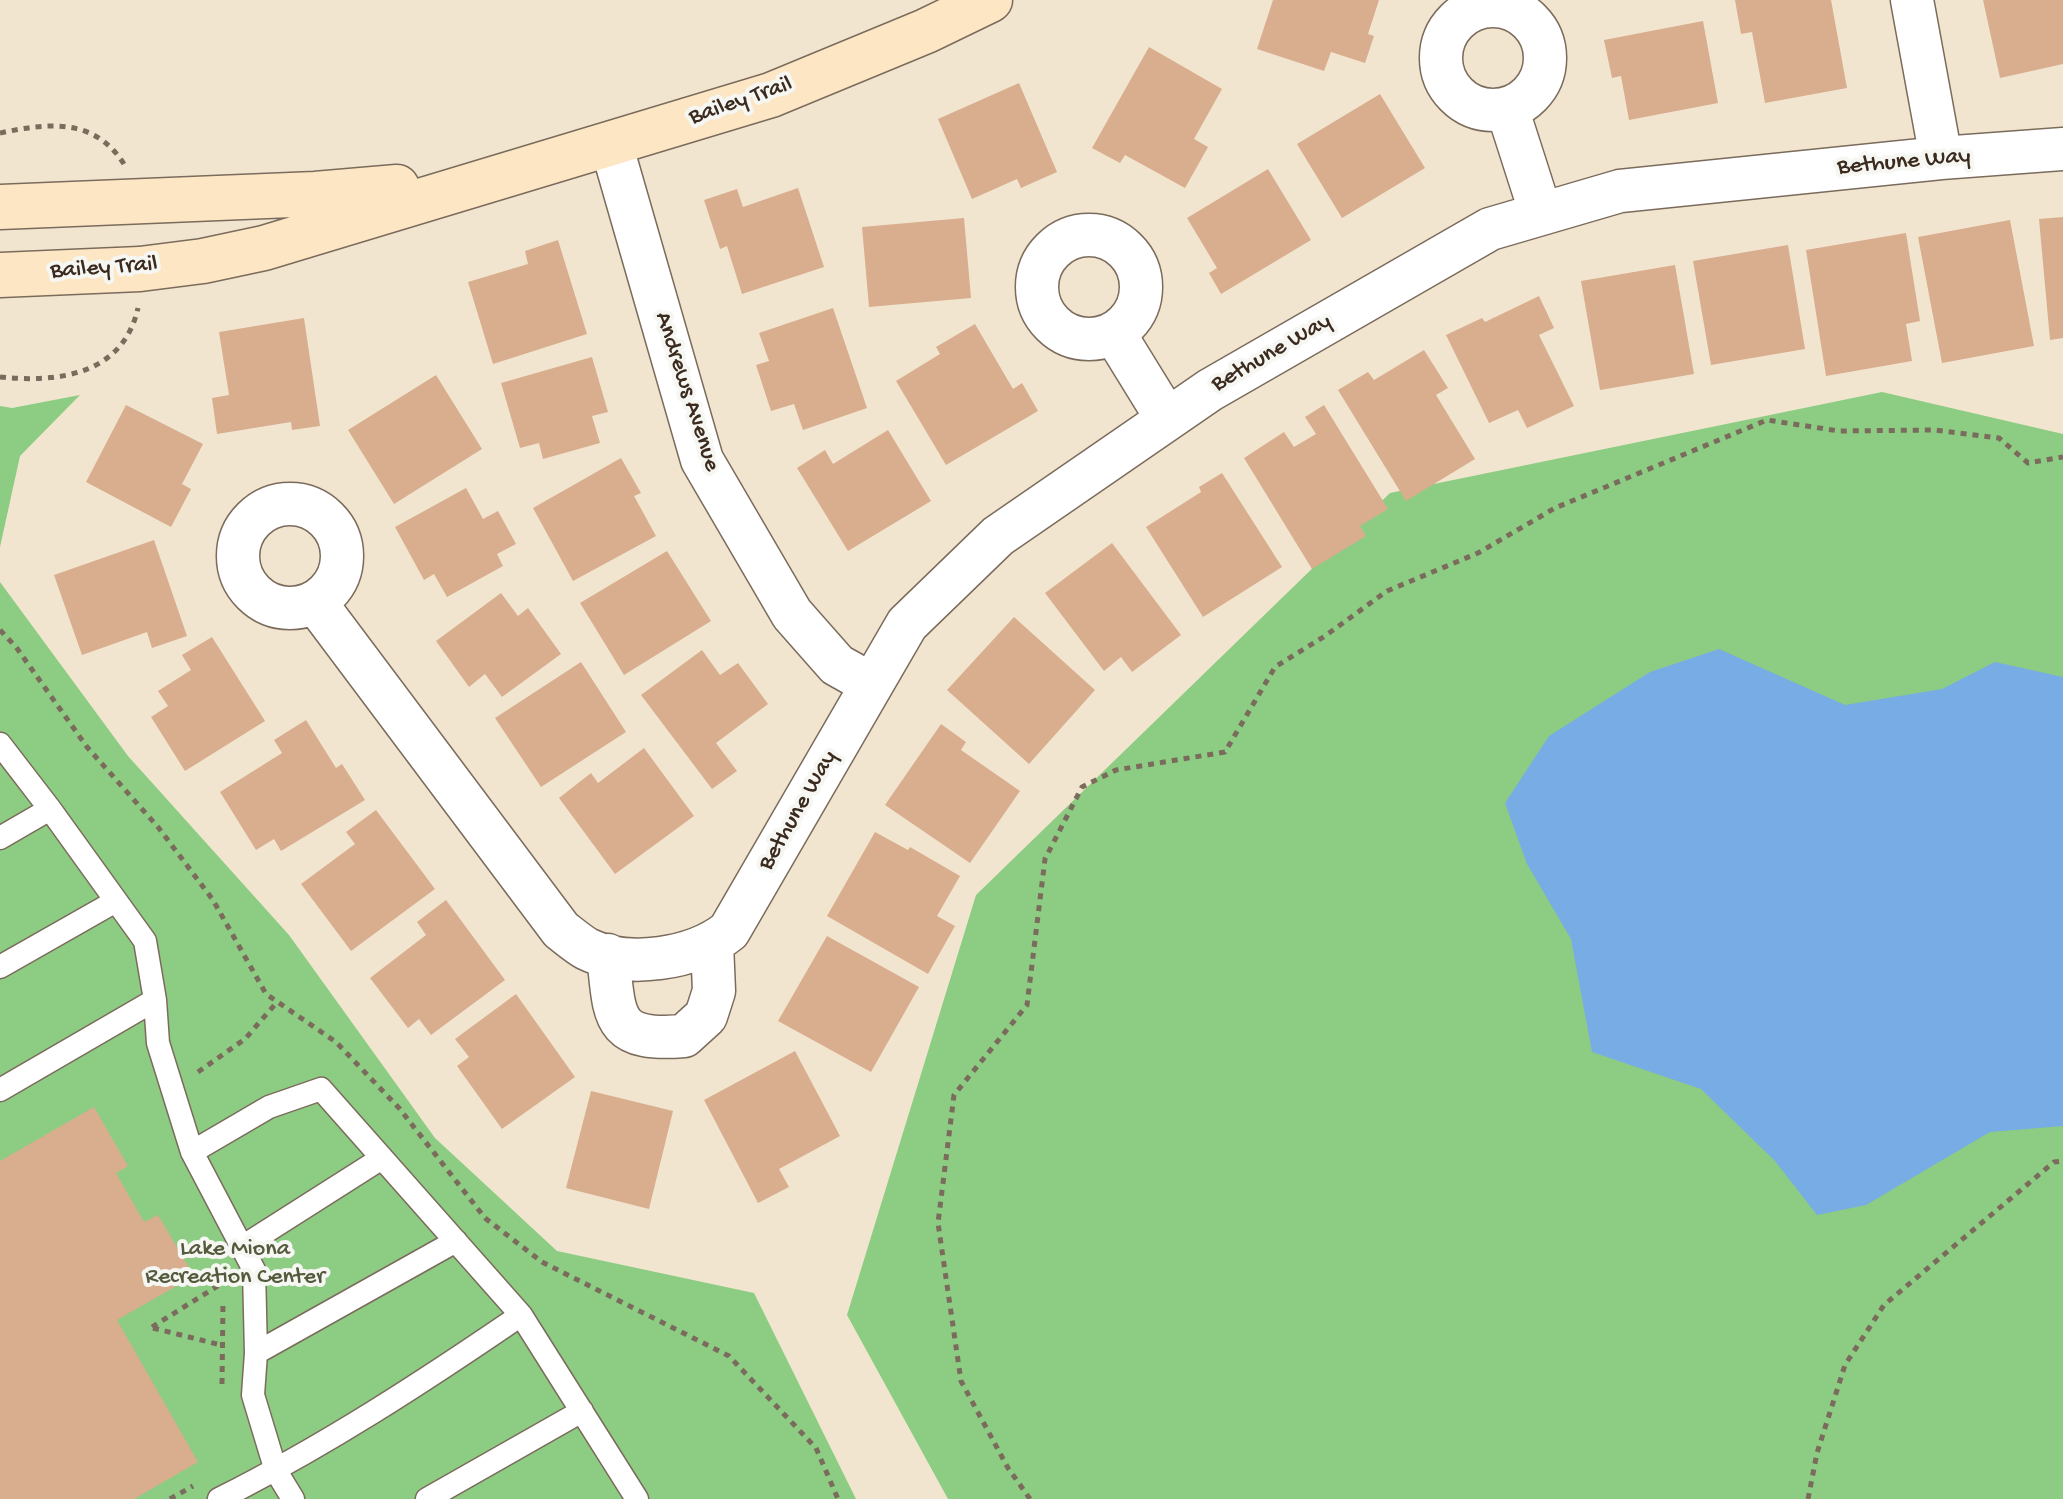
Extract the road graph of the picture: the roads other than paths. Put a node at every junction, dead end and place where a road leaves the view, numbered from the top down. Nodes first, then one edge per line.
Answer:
1 (990, 0) edge
2 (1912, 0) edge
3 (1507, 108) dead end
4 (611, 144) junction
5 (2063, 149) edge
6 (1941, 158) junction
7 (483, 180) junction
8 (0, 207) edge
9 (1541, 214) junction
10 (0, 275) edge
11 (1114, 333) dead end
12 (1167, 419) junction
13 (315, 602) dead end
14 (871, 684) junction
15 (0, 744) edge
16 (50, 809) junction
17 (0, 838) edge
18 (116, 901) junction
19 (712, 944) junction
20 (608, 955) junction
21 (0, 967) edge
22 (155, 1000) junction
23 (0, 1090) edge
24 (192, 1152) junction
25 (382, 1158) junction
26 (456, 1241) junction
27 (242, 1247) junction
28 (521, 1315) junction
29 (256, 1353) junction
30 (582, 1411) junction
31 (276, 1471) junction
32 (219, 1499) edge
33 (293, 1499) edge
34 (427, 1499) edge
35 (637, 1499) edge

1 - 4 street, Bailey Trail
2 - 6 street
3 - 9 street
4 - 7 street, Bailey Trail
4 - 14 street, Andrews Avenue
5 - 6 street, Bethune Way
6 - 9 street, Bethune Way
7 - 8 street, Bailey Trail
7 - 10 street, Bailey Trail
9 - 12 street, Bethune Way
11 - 12 street
12 - 14 street, Bethune Way
13 - 20 street
14 - 19 street, Bethune Way
15 - 16 lane
16 - 17 lane
16 - 18 lane
18 - 21 lane
18 - 22 lane
19 - 20 street
19 - 20 street
22 - 23 lane
22 - 24 lane
24 - 25 lane
24 - 27 lane
25 - 26 lane
25 - 27 lane
26 - 28 lane
26 - 29 lane
27 - 29 lane
28 - 30 lane
28 - 31 lane
29 - 31 lane
30 - 34 lane
30 - 35 lane
31 - 32 lane
31 - 33 lane

